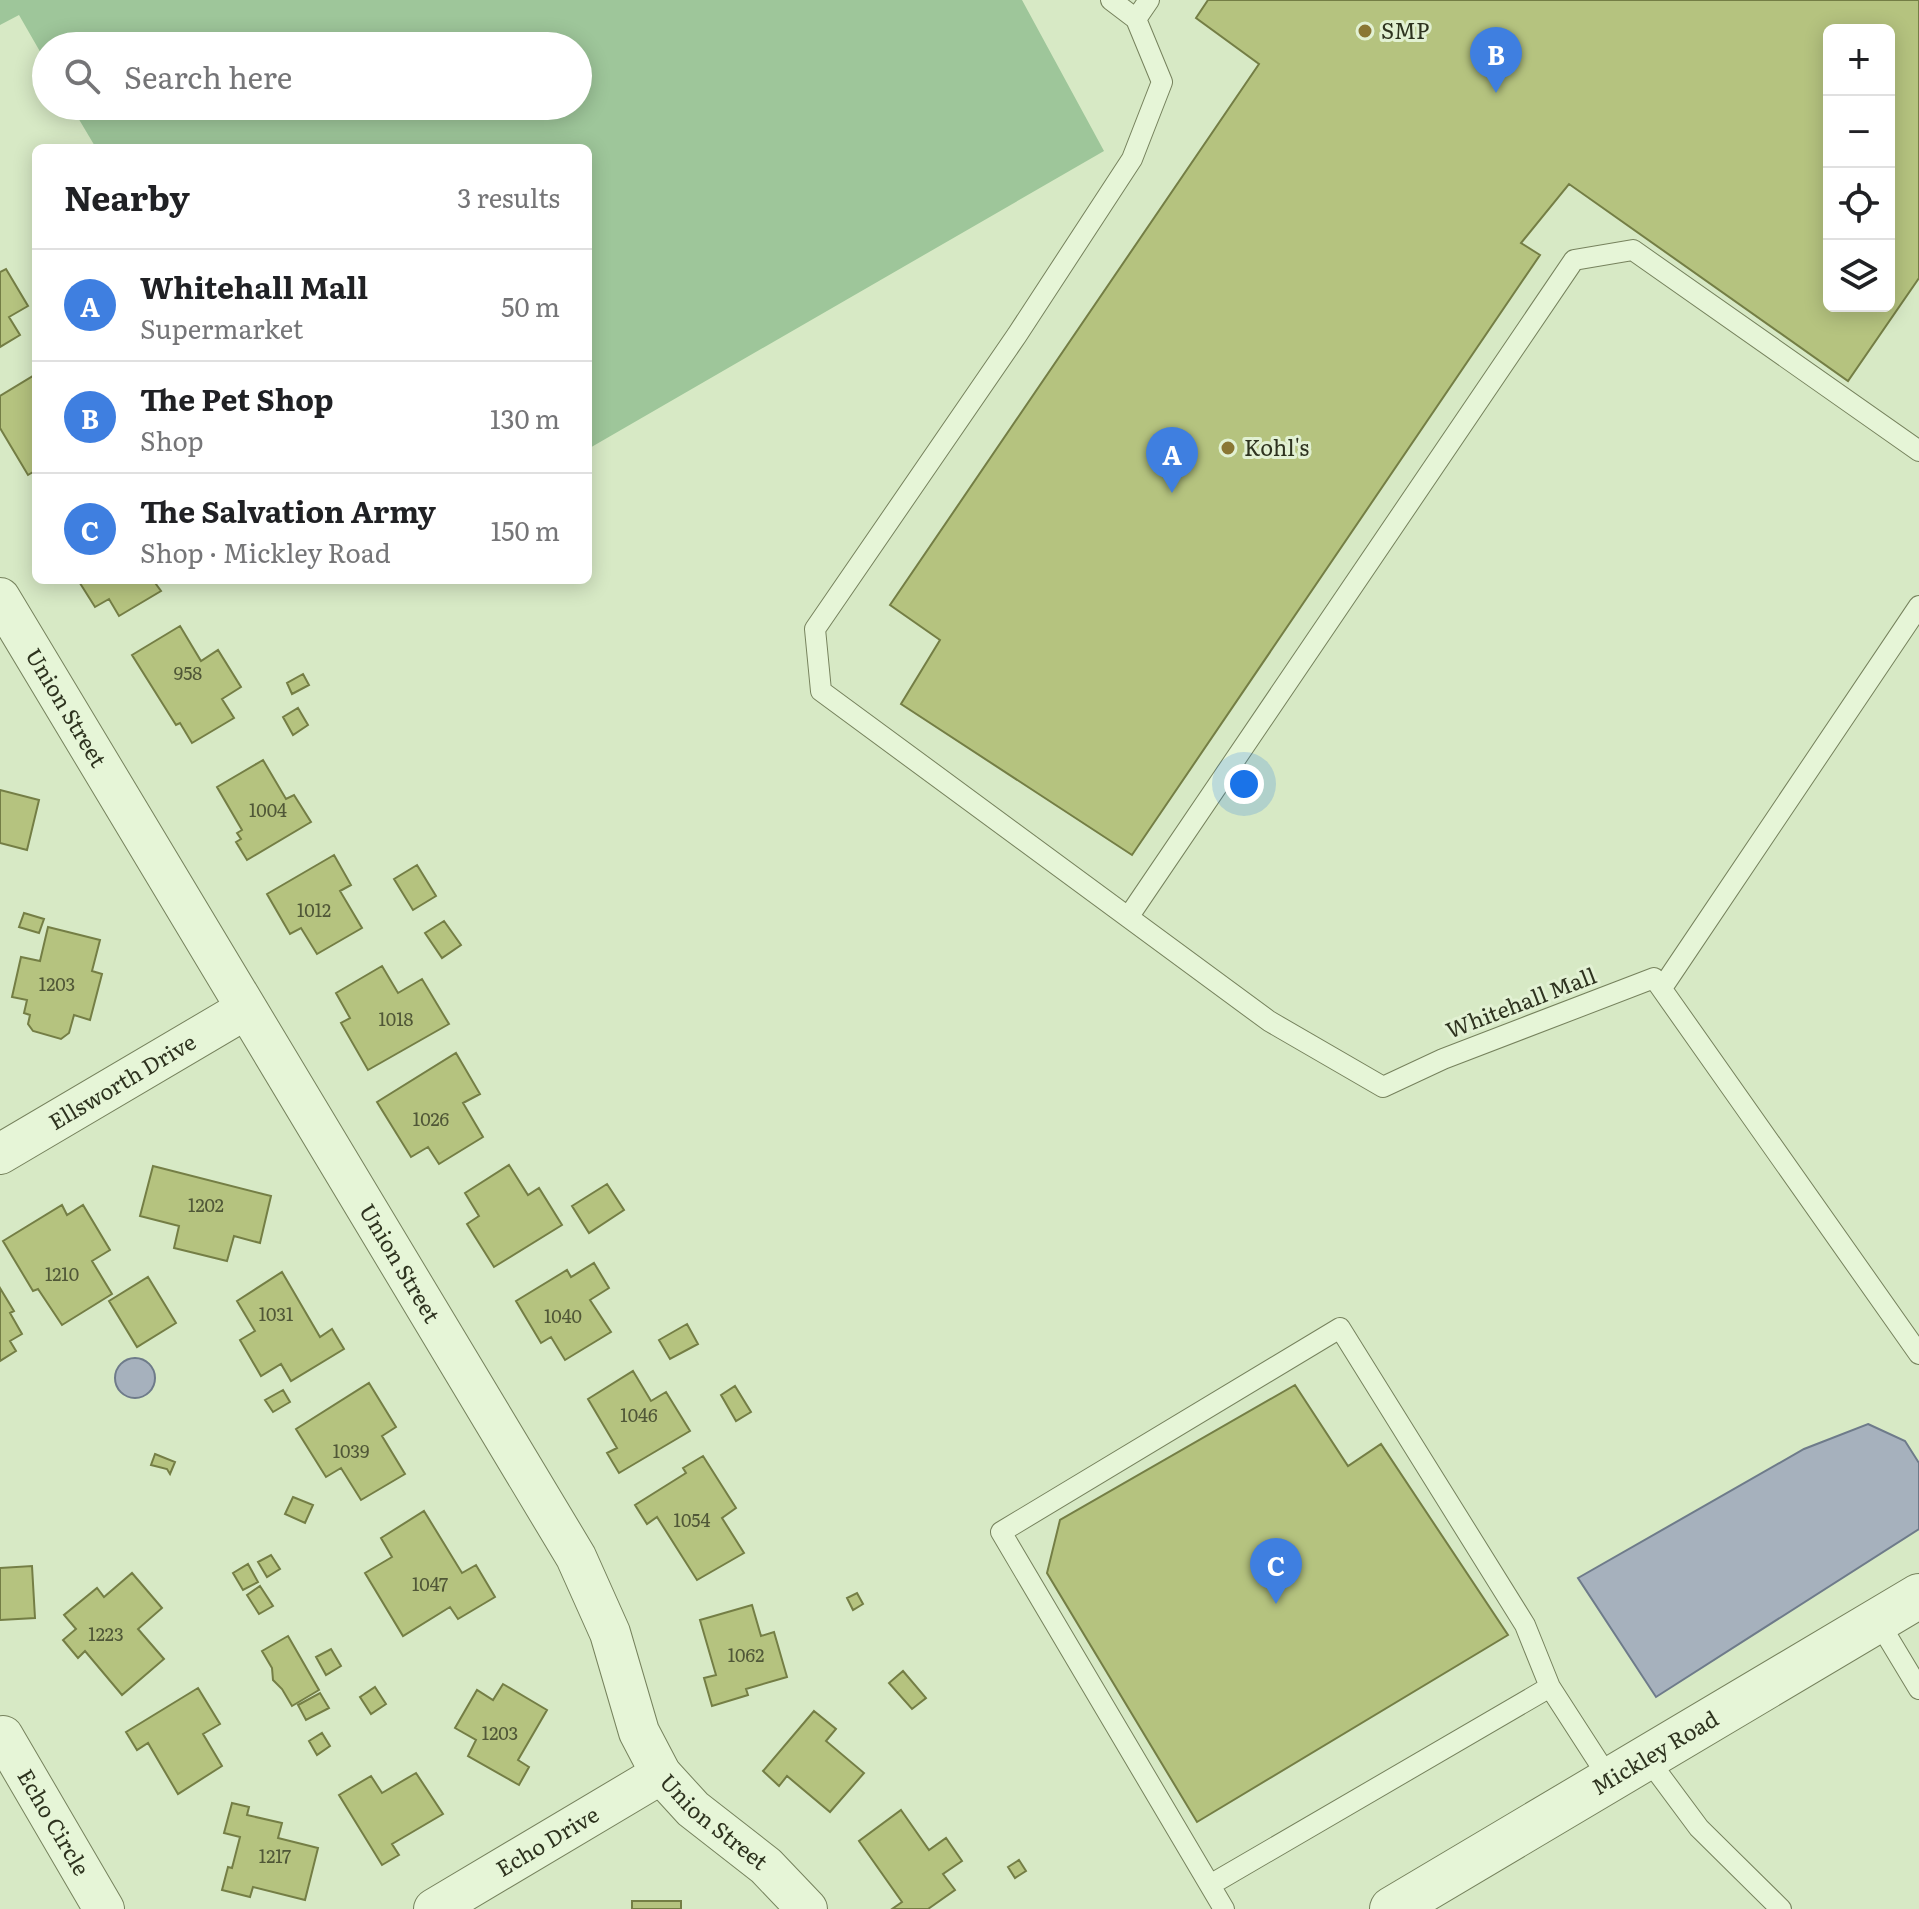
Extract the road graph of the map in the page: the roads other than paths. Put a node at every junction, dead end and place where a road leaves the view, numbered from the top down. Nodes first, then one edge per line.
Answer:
1 (1111, 0) edge
2 (1149, 0) edge
3 (1136, 19) junction
4 (1919, 451) edge
5 (1919, 606) edge
6 (3, 611) edge
7 (1129, 916) junction
8 (1662, 988) junction
9 (246, 1009) junction
10 (0, 1154) edge
11 (1919, 1354) edge
12 (1919, 1596) edge
13 (1878, 1621) junction
14 (1550, 1687) junction
15 (1919, 1689) edge
16 (3, 1736) dead end
17 (1647, 1758) junction
18 (661, 1774) junction
19 (1610, 1780) junction
20 (1210, 1885) junction
21 (104, 1909) edge
22 (434, 1909) edge
23 (807, 1909) edge
24 (1224, 1909) edge
25 (1392, 1909) edge
26 (1781, 1909) edge

1 - 3 lane
2 - 3 lane
3 - 7 lane, Whitehall Mall
4 - 7 lane
5 - 8 lane
6 - 9 street, Union Street
7 - 8 lane, Whitehall Mall
8 - 11 lane
9 - 10 street, Ellsworth Drive
9 - 18 street, Union Street
12 - 13 street, Mickley Road
13 - 15 lane
13 - 17 street, Mickley Road
14 - 19 lane
14 - 20 lane
14 - 20 lane
16 - 21 street, Echo Circle
17 - 19 street, Mickley Road
17 - 26 lane
18 - 22 street, Echo Drive
18 - 23 street, Union Street
19 - 25 street, Mickley Road
20 - 24 lane

